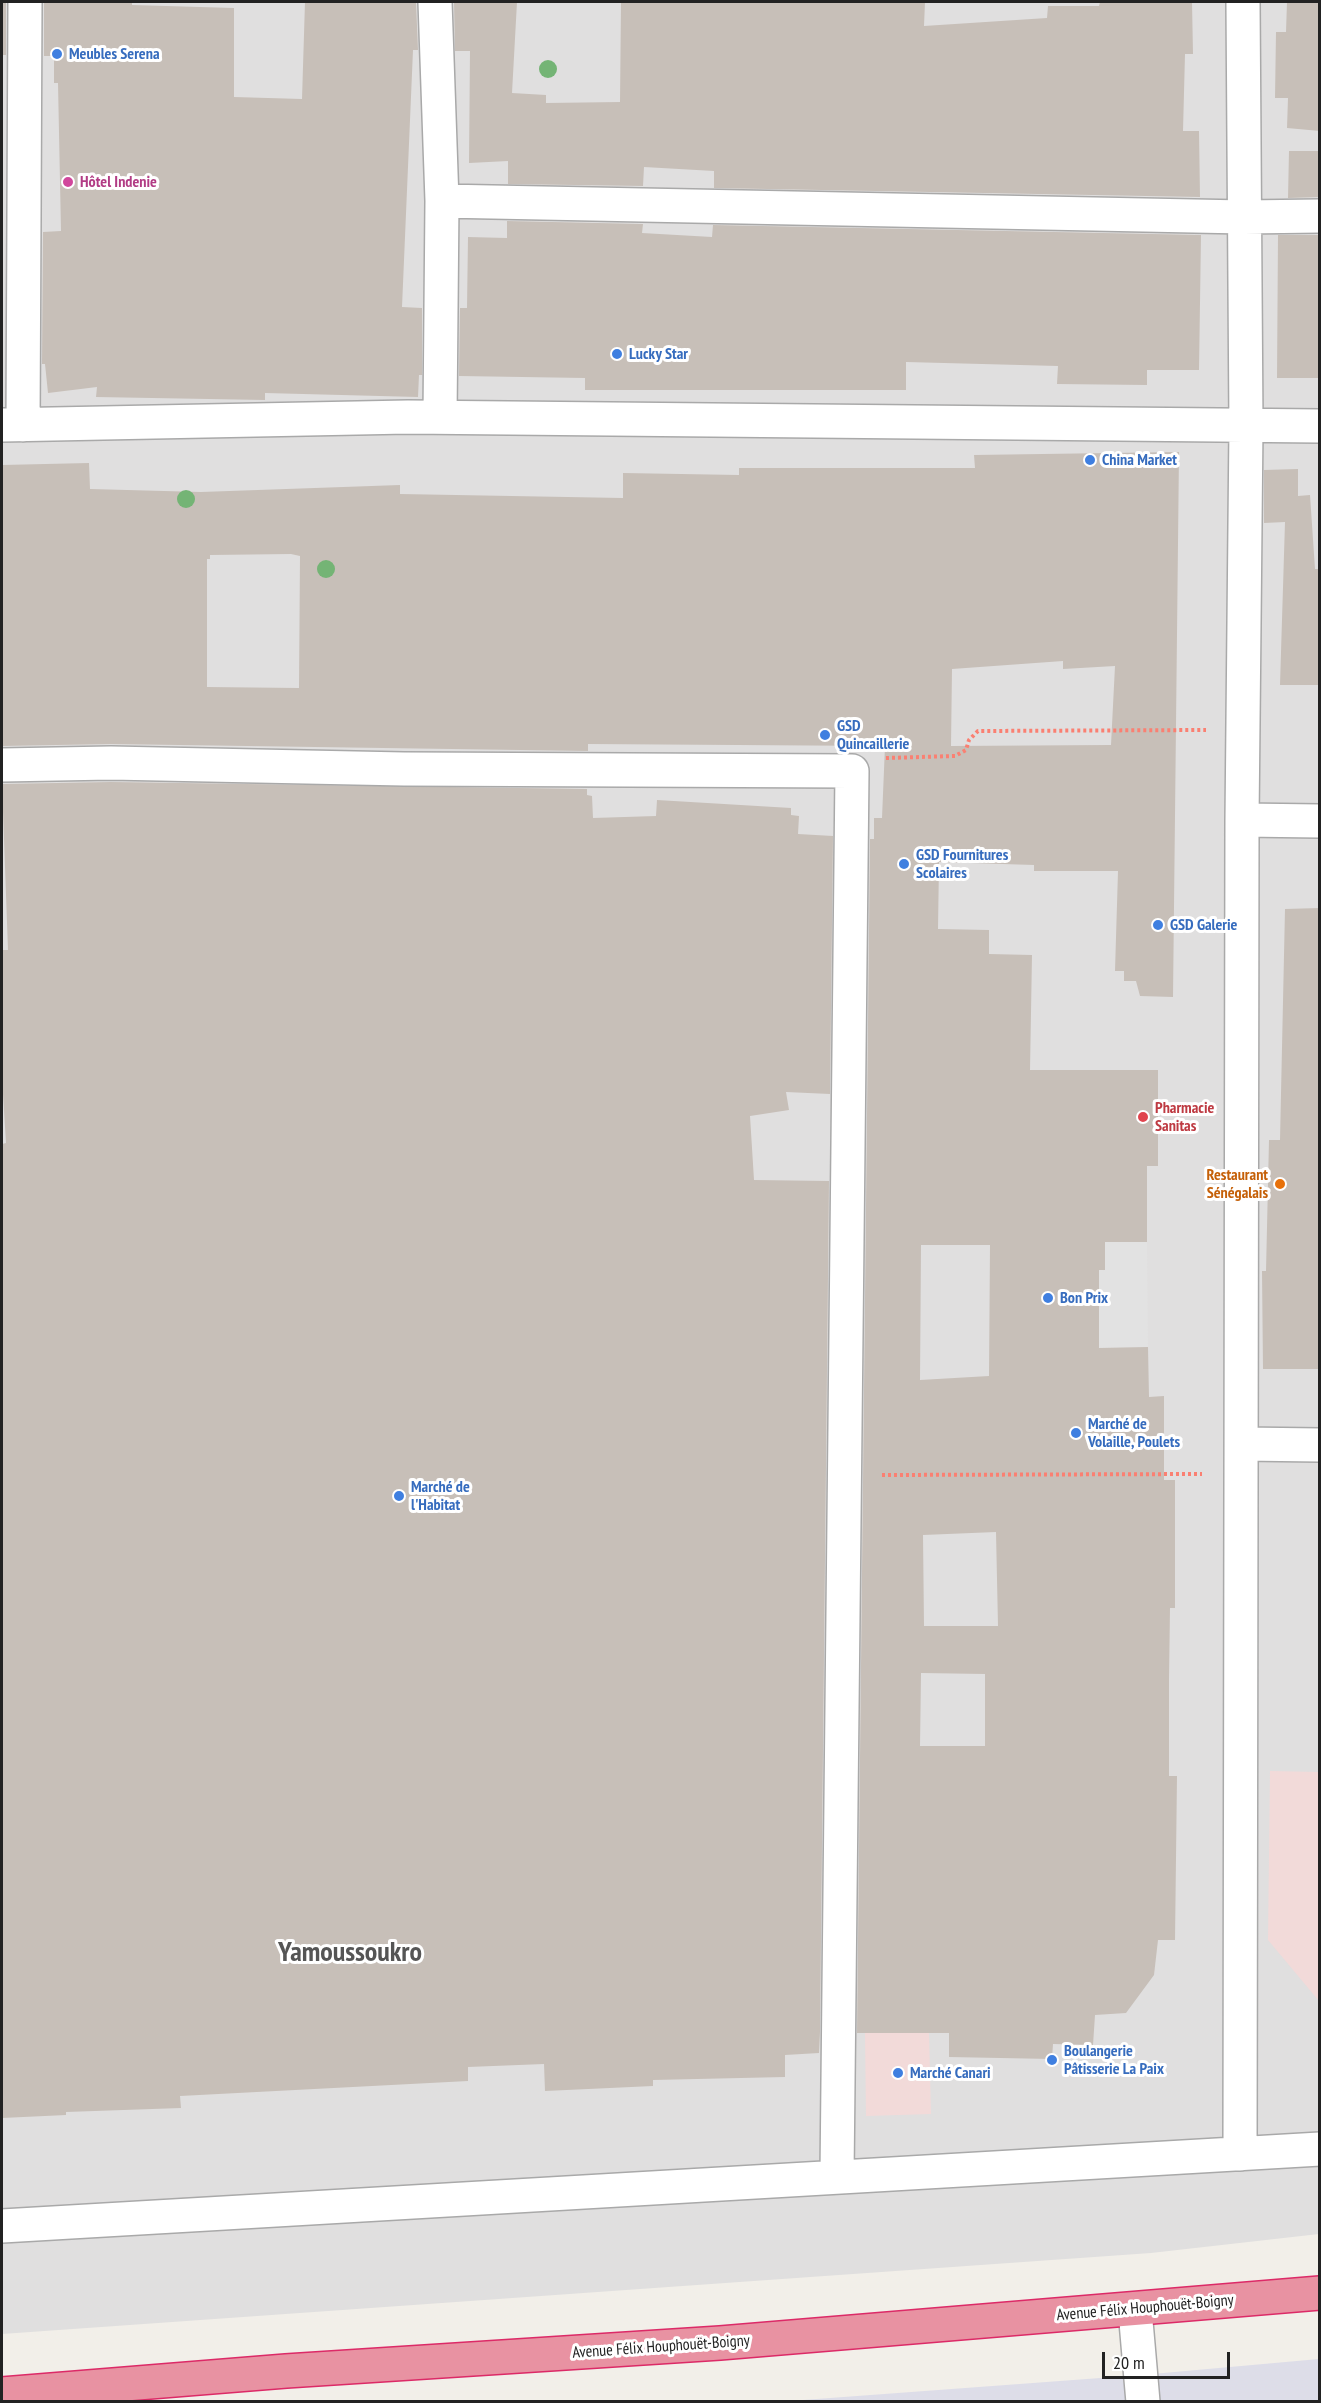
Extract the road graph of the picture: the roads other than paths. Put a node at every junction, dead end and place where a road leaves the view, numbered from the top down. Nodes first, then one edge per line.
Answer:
1 (25, 2) edge
2 (435, 2) edge
3 (1243, 2) edge
4 (442, 201) junction
5 (1320, 216) edge
6 (1244, 217) junction
7 (440, 417) junction
8 (12, 425) edge
9 (1246, 426) junction
10 (1320, 426) edge
11 (2, 765) edge
12 (1242, 820) junction
13 (1320, 820) edge
14 (1320, 1444) edge
15 (1242, 1459) junction
16 (1320, 2149) edge
17 (1240, 2154) junction
18 (837, 2175) junction
19 (2, 2226) edge
20 (1320, 2293) edge
21 (1136, 2310) junction
22 (2, 2394) edge
23 (1143, 2402) edge

1 - 8 street
2 - 4 street
3 - 6 street
4 - 6 street
4 - 7 street
5 - 6 street
6 - 9 street
7 - 8 street
7 - 9 street
9 - 10 street
9 - 12 street
11 - 18 street
12 - 13 street
12 - 15 street
14 - 15 street
15 - 17 street
16 - 17 street
17 - 18 street
18 - 19 street
20 - 21 highway, Avenue Félix Houphouët-Boigny
21 - 22 highway, Avenue Félix Houphouët-Boigny
21 - 23 street

